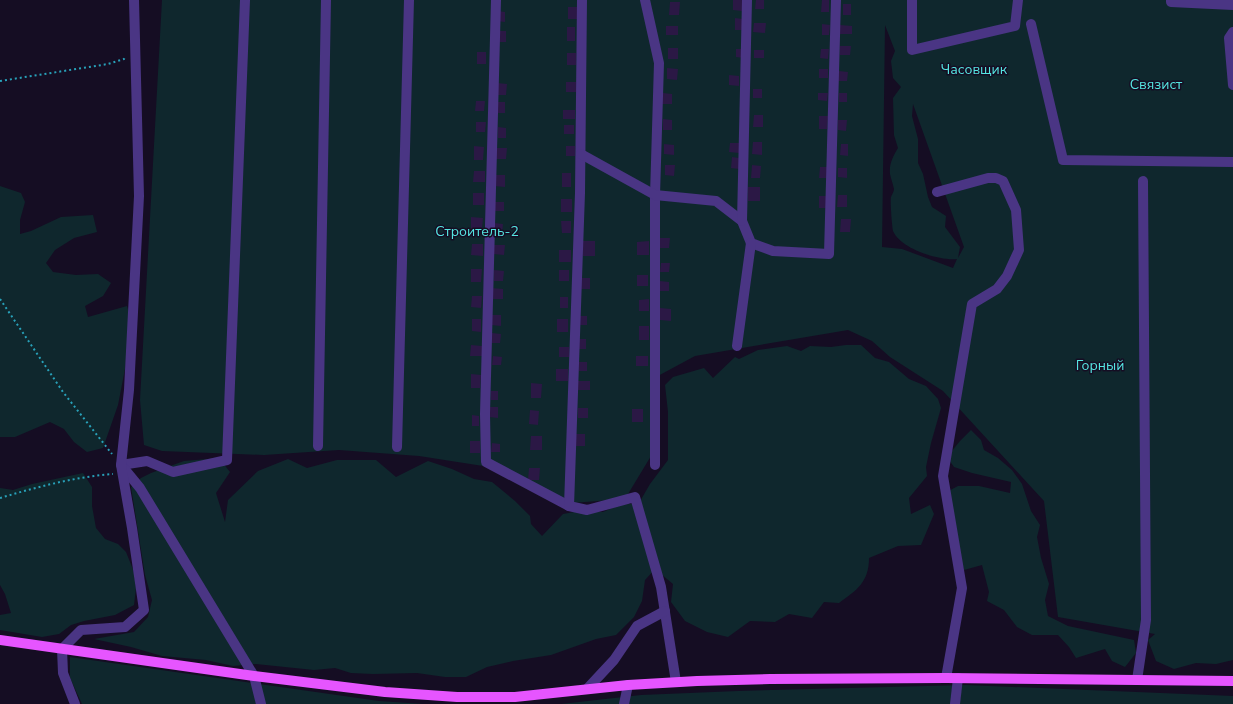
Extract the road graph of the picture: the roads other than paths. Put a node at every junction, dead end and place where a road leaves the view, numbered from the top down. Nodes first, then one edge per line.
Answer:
1 (134, 0) edge
2 (245, 0) edge
3 (326, 0) edge
4 (409, 0) edge
5 (496, 0) edge
6 (582, 0) edge
7 (645, 0) edge
8 (747, 0) edge
9 (836, 0) edge
10 (912, 0) edge
11 (1018, 0) edge
12 (1171, 0) edge
13 (1233, 5) edge
14 (1030, 24) dead end
15 (1233, 32) edge
16 (1233, 85) edge
17 (581, 154) junction
18 (1233, 162) edge
19 (1143, 181) dead end
20 (937, 192) dead end
21 (655, 195) junction
22 (742, 221) junction
23 (751, 243) junction
24 (737, 346) dead end
25 (318, 446) dead end
26 (397, 447) dead end
27 (654, 465) dead end
28 (122, 469) junction
29 (570, 506) junction
30 (665, 611) junction
31 (0, 640) edge
32 (62, 649) junction
33 (254, 676) junction
34 (946, 678) junction
35 (958, 678) junction
36 (1137, 680) junction
37 (1233, 681) edge
38 (676, 682) junction
39 (628, 685) junction
40 (587, 689) junction
41 (75, 704) edge
42 (261, 704) edge
43 (624, 704) edge
44 (955, 704) edge

1 - 28 street
2 - 28 street
3 - 25 street
4 - 26 street
5 - 29 street
6 - 17 street
7 - 21 street
8 - 22 street
9 - 23 street
10 - 11 street
12 - 13 street
14 - 18 street
15 - 16 street
17 - 21 street
17 - 29 street
19 - 36 street
20 - 34 street
21 - 22 street
21 - 27 street
22 - 23 street
23 - 24 street
28 - 32 street
28 - 33 street
29 - 30 street
30 - 38 street
30 - 40 street
31 - 32 main road
32 - 33 main road
32 - 41 street
33 - 40 main road
33 - 42 street
34 - 35 main road
34 - 38 main road
35 - 36 main road
35 - 44 street
36 - 37 main road
38 - 39 main road
39 - 40 main road
39 - 43 street

